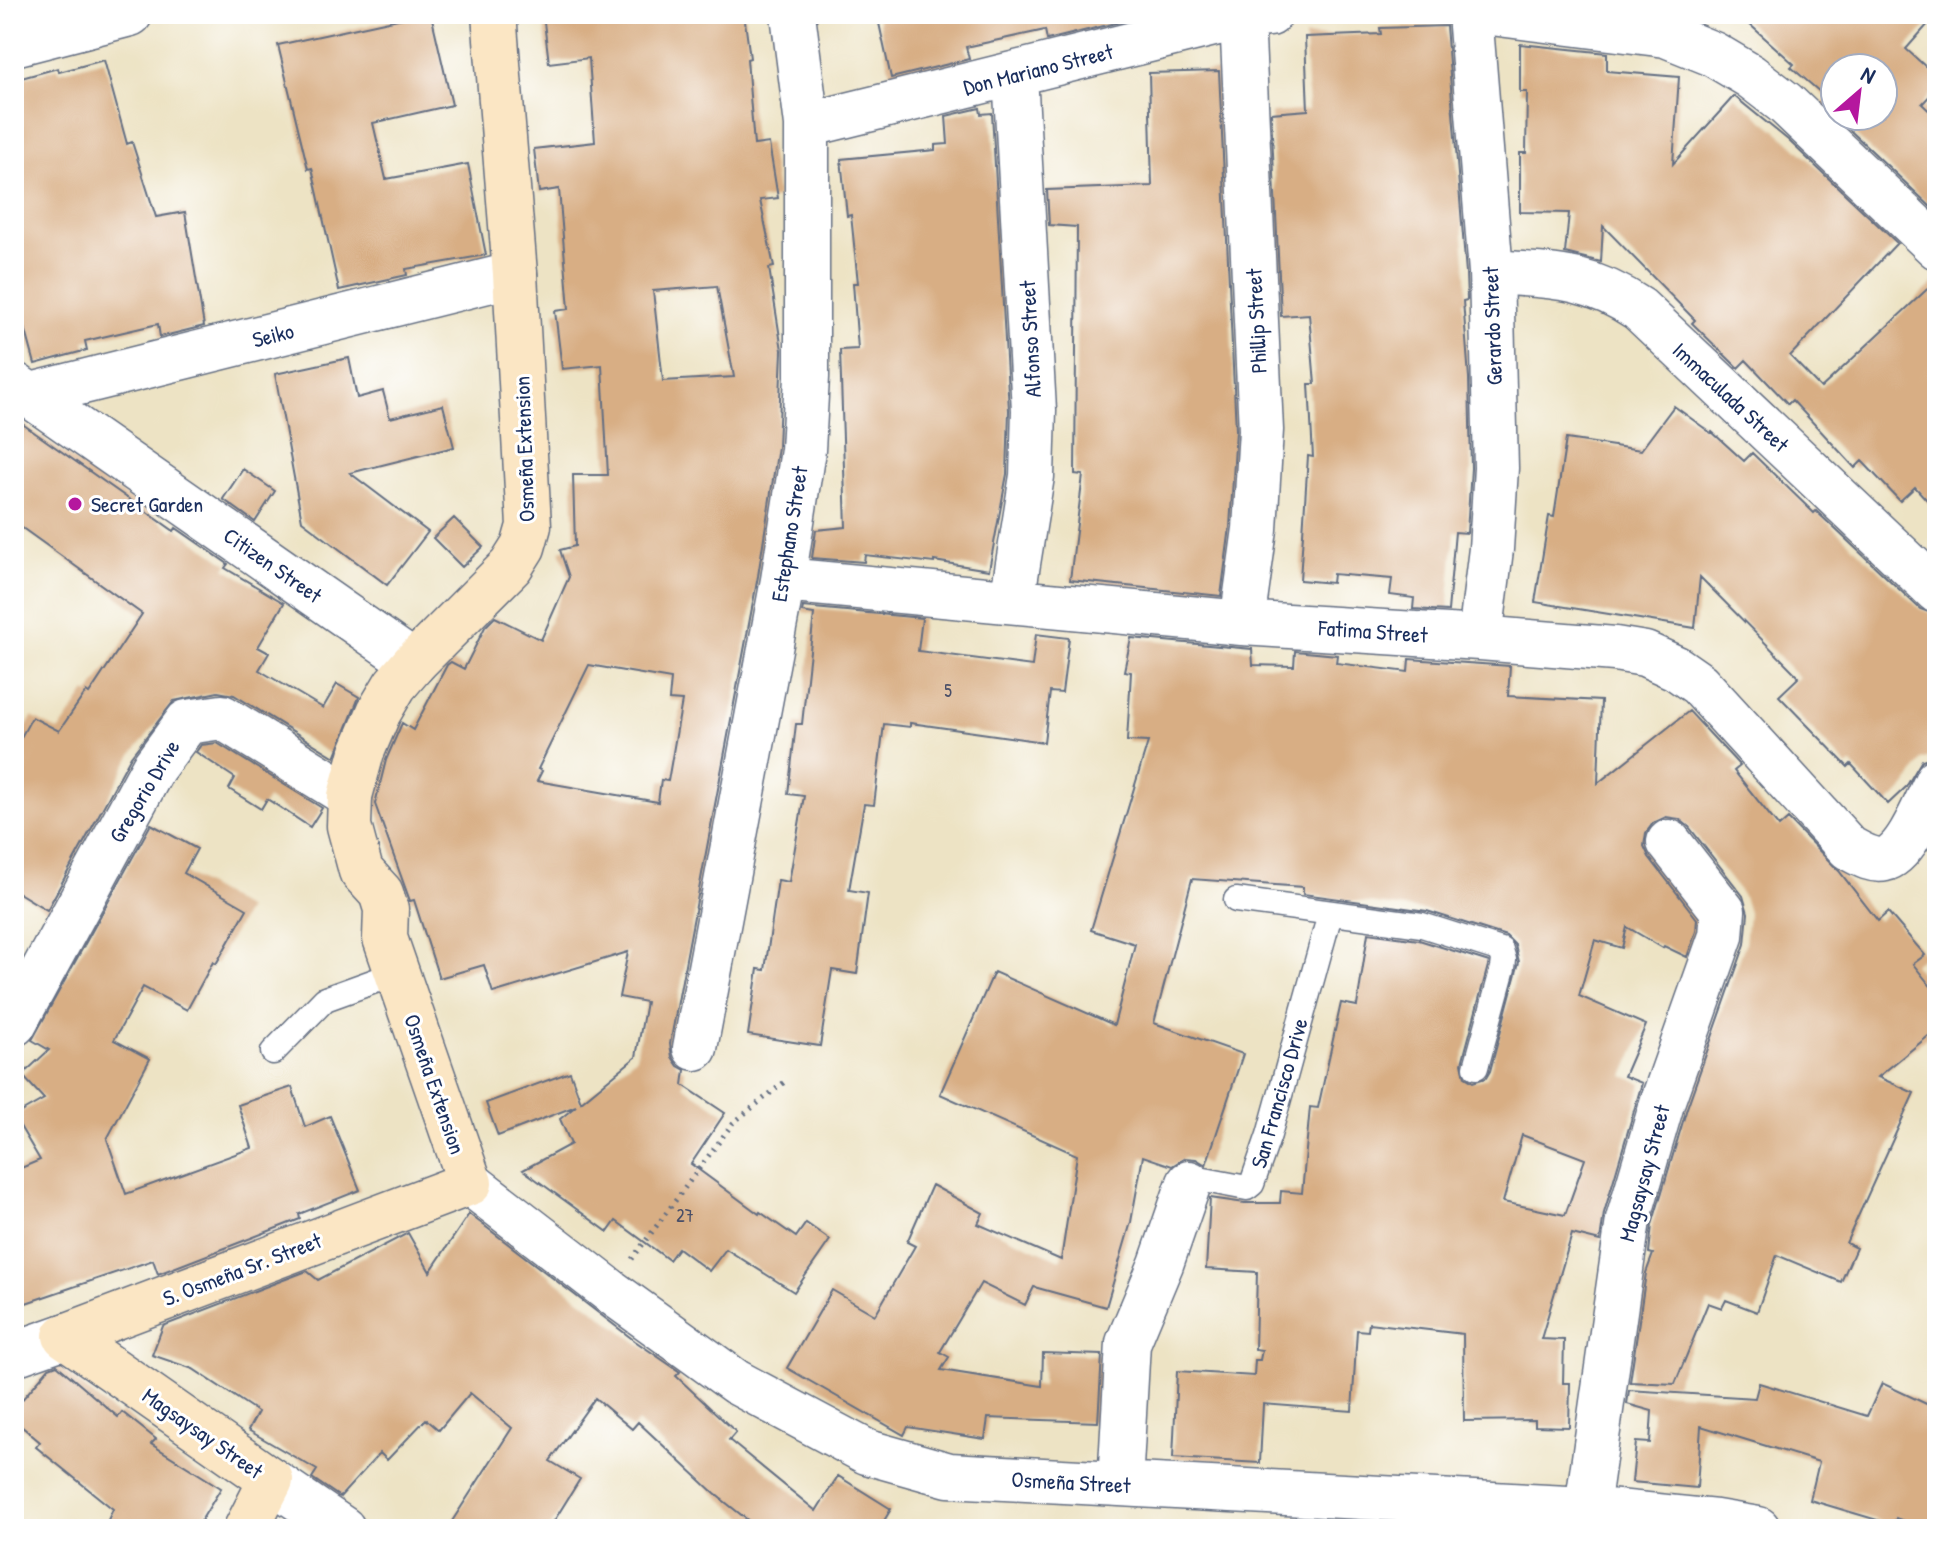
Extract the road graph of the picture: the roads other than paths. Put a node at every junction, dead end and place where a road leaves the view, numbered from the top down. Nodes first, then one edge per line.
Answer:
1 (494, 14) edge
2 (793, 14) edge
3 (1470, 14) edge
4 (1499, 14) edge
5 (1256, 16) edge
6 (104, 17) edge
7 (1675, 24) edge
8 (14, 44) edge
9 (1015, 75) junction
10 (807, 125) junction
11 (1937, 247) edge
12 (1491, 272) junction
13 (515, 274) junction
14 (23, 390) edge
15 (783, 580) junction
16 (1937, 591) edge
17 (1012, 601) junction
18 (1242, 623) junction
19 (1480, 638) junction
20 (414, 663) junction
21 (1937, 780) edge
22 (350, 796) junction
23 (1669, 842) dead end
24 (1236, 900) dead end
25 (1330, 914) junction
26 (391, 956) junction
27 (14, 1024) edge
28 (695, 1048) dead end
29 (273, 1052) dead end
30 (1476, 1067) dead end
31 (470, 1183) junction
32 (1189, 1183) joint
33 (65, 1336) junction
34 (14, 1354) edge
35 (271, 1480) junction
36 (1120, 1484) junction
37 (1586, 1519) edge
38 (246, 1529) edge
39 (343, 1529) edge
40 (1758, 1529) edge

1 - 13 street, Osmeña Extension
2 - 10 street, Estephano Street
3 - 12 street, Gerardo Street
4 - 7 street
5 - 9 street, Don Mariano Street
5 - 18 street, Phillip Street
6 - 8 street
7 - 11 street
9 - 10 street, Don Mariano Street
9 - 17 street, Alfonso Street
10 - 15 street, Estephano Street
12 - 16 street, Immaculada Street
12 - 19 street, Gerardo Street
13 - 14 street, Seiko
13 - 20 street, Osmeña Extension
14 - 20 street, Citizen Street
15 - 17 street, Fatima Street
15 - 28 street, Estephano Street
17 - 18 street, Fatima Street
18 - 19 street, Fatima Street
19 - 21 street, Fatima Street
20 - 22 street, Osmeña Extension
22 - 26 street, Osmeña Extension
22 - 27 street, Gregorio Drive
23 - 37 street, Magsaysay Street
24 - 25 lane
25 - 30 lane
25 - 32 lane, San Francisco Drive
26 - 29 lane
26 - 31 street, Osmeña Extension
31 - 33 street, S. Osmeña Sr. Street
31 - 36 street, Osmeña Street
32 - 36 street, San Francisco Drive
33 - 34 street, S. Osmeña Sr. Street
33 - 35 street, Magsaysay Street
35 - 38 street
35 - 39 street, Magsaysay Street
36 - 37 street, Osmeña Street
37 - 40 street, Osmeña Street

